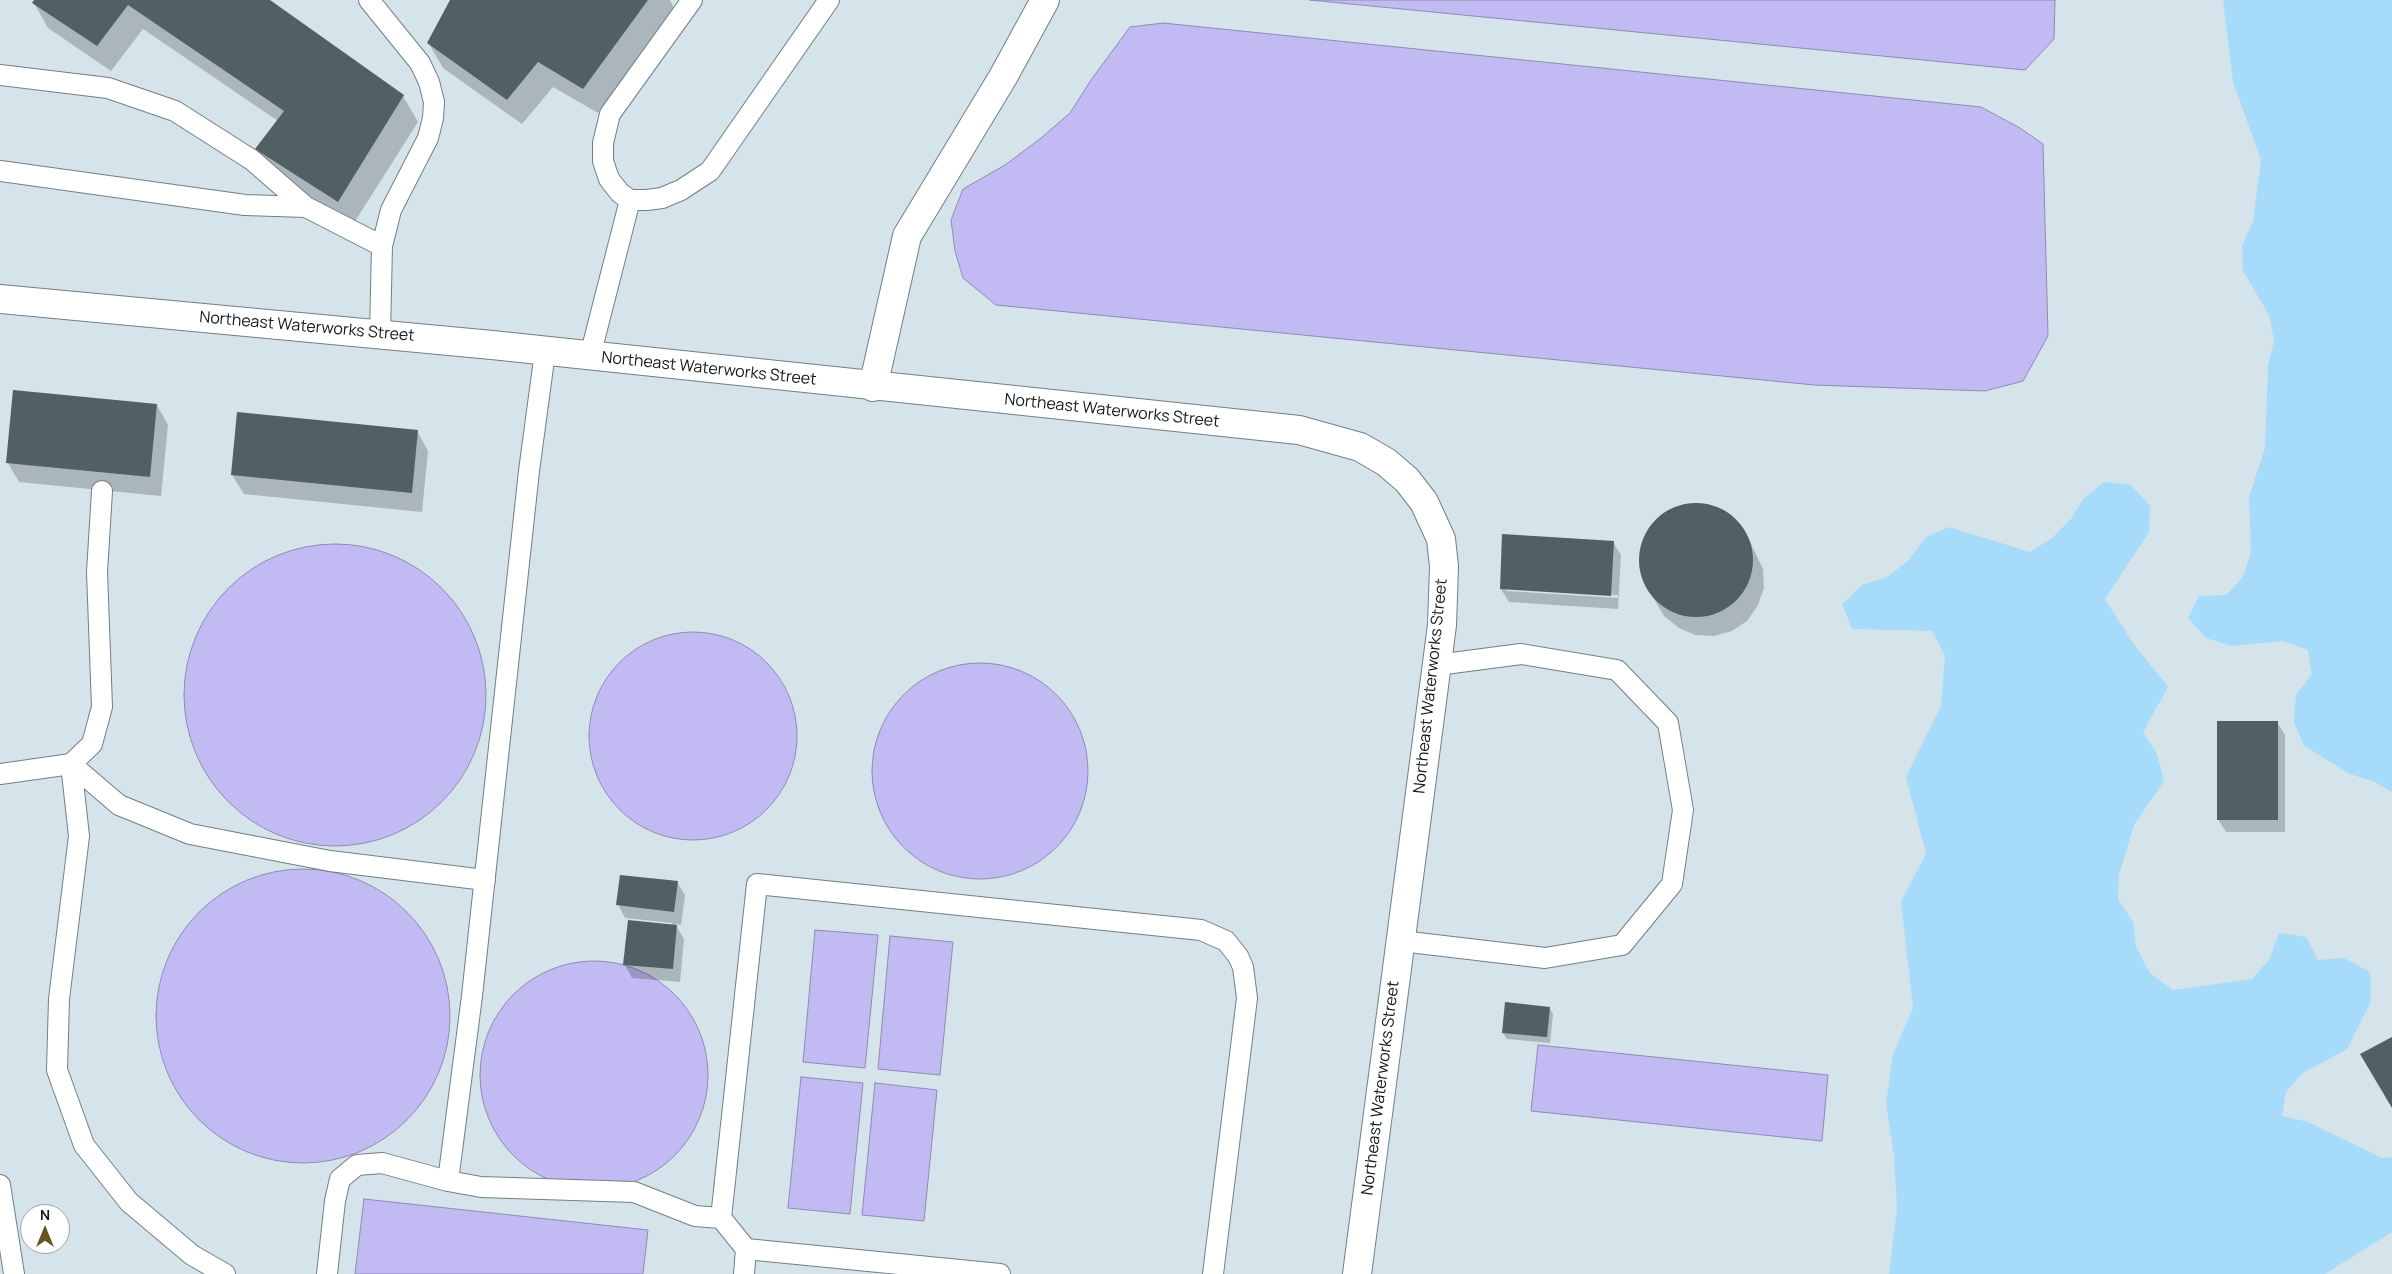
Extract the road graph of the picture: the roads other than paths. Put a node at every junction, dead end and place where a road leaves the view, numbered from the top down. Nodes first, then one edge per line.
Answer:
1 (692, 0) edge
2 (830, 0) edge
3 (1045, 0) edge
4 (372, 1) edge
5 (0, 75) edge
6 (0, 171) edge
7 (630, 200) junction
8 (306, 207) junction
9 (382, 246) junction
10 (0, 299) edge
11 (380, 334) junction
12 (545, 352) junction
13 (590, 356) junction
14 (873, 387) junction
15 (102, 491) dead end
16 (1436, 665) junction
17 (71, 764) junction
18 (0, 774) edge
19 (485, 880) junction
20 (1400, 941) junction
21 (448, 1181) junction
22 (0, 1185) edge
23 (721, 1218) junction
24 (746, 1249) junction
25 (14, 1274) edge
26 (225, 1274) edge
27 (327, 1274) edge
28 (744, 1274) edge
29 (1000, 1274) edge
30 (1213, 1274) edge
31 (1357, 1274) edge

1 - 7 lane
2 - 7 lane
3 - 14 street
4 - 9 lane
5 - 8 lane
6 - 8 lane
7 - 13 lane
8 - 9 lane
9 - 11 lane
10 - 11 street, Northeast Waterworks Street
11 - 12 street, Northeast Waterworks Street
12 - 13 street, Northeast Waterworks Street
12 - 19 lane
13 - 14 street, Northeast Waterworks Street
14 - 16 street, Northeast Waterworks Street
15 - 17 lane
16 - 20 street, Northeast Waterworks Street
16 - 20 lane
17 - 18 lane
17 - 19 lane
17 - 26 lane
19 - 21 lane
20 - 31 street, Northeast Waterworks Street
21 - 23 lane
21 - 27 lane
22 - 25 lane
23 - 24 lane
23 - 30 lane
24 - 28 lane
24 - 29 lane

